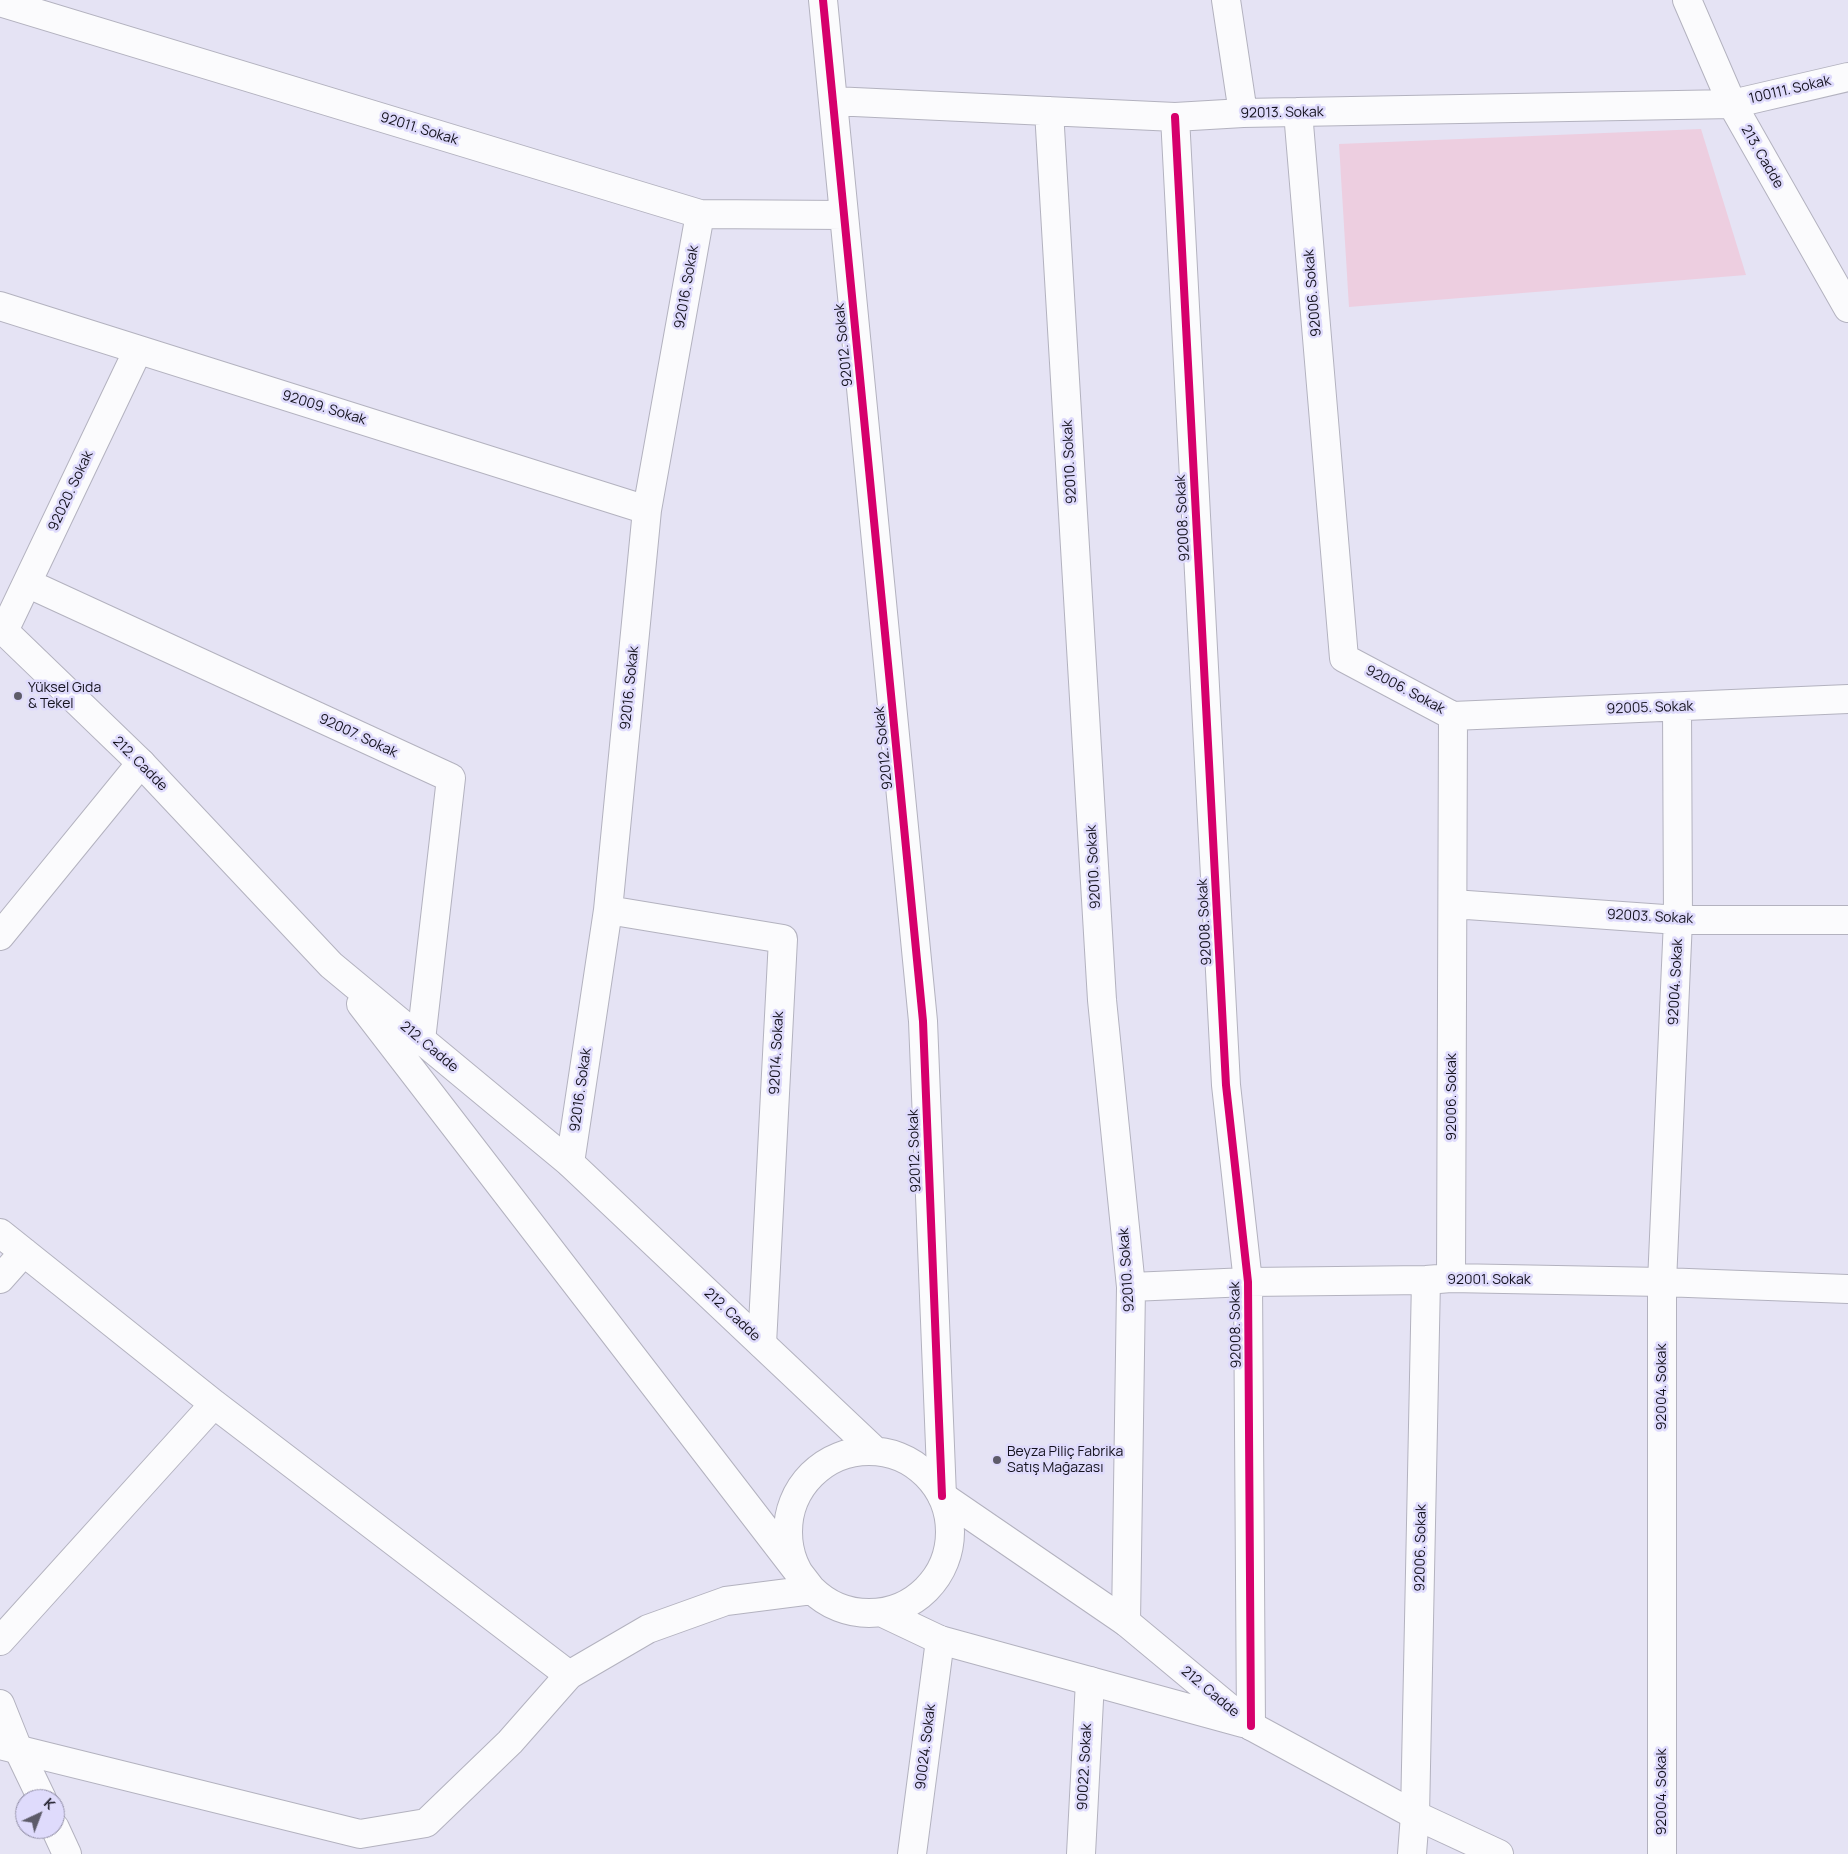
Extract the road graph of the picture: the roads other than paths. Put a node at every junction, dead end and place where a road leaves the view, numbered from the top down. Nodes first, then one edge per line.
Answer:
1 (823, 0) edge
2 (1226, 0) edge
3 (1687, 0) edge
4 (0, 2) edge
5 (1848, 77) edge
6 (833, 101) junction
7 (1732, 104) junction
8 (1049, 111) junction
9 (1298, 112) junction
10 (1243, 113) junction
11 (1175, 117) junction
12 (700, 214) junction
13 (844, 216) junction
14 (1840, 276) edge
15 (0, 306) edge
16 (1848, 308) edge
17 (138, 350) junction
18 (647, 510) junction
19 (27, 583) junction
20 (2, 629) edge
21 (1848, 699) edge
22 (1677, 707) junction
23 (1452, 716) junction
24 (140, 763) junction
25 (1453, 904) junction
26 (608, 910) junction
27 (1678, 920) junction
28 (1848, 920) edge
29 (0, 936) edge
30 (331, 965) junction
31 (421, 1040) junction
32 (570, 1163) junction
33 (0, 1233) edge
34 (24, 1252) junction
35 (0, 1279) edge
36 (1439, 1279) junction
37 (1248, 1282) junction
38 (1662, 1282) junction
39 (1131, 1287) junction
40 (1848, 1289) edge
41 (762, 1344) junction
42 (214, 1404) junction
43 (874, 1450) junction
44 (942, 1496) junction
45 (812, 1590) junction
46 (882, 1613) junction
47 (1126, 1622) junction
48 (940, 1640) junction
49 (0, 1641) edge
50 (569, 1675) junction
51 (1090, 1681) junction
52 (0, 1704) edge
53 (1251, 1726) junction
54 (9, 1747) edge
55 (36, 1789) edge
56 (1415, 1815) junction
57 (60, 1839) edge
58 (67, 1854) edge
59 (912, 1854) edge
60 (1081, 1854) edge
61 (1412, 1854) edge
62 (1499, 1854) edge
63 (1662, 1854) edge

1 - 6 street, 92012. Sokak
2 - 10 street
3 - 7 street, 213. Cadde
4 - 12 street, 92011. Sokak
5 - 7 street, 100111. Sokak
6 - 8 street, 92013. Sokak
6 - 13 street, 92012. Sokak
7 - 9 street, 92013. Sokak
7 - 14 street, 213. Cadde
8 - 11 street, 92013. Sokak
8 - 39 street, 92010. Sokak
9 - 10 street, 92013. Sokak
9 - 23 street, 92006. Sokak
10 - 11 street, 92013. Sokak
11 - 37 street, 92008. Sokak
12 - 13 street, 92011. Sokak
12 - 18 street, 92016. Sokak
13 - 44 street, 92012. Sokak
14 - 16 street, 213. Cadde
15 - 17 street, 92009. Sokak
17 - 18 street, 92009. Sokak
17 - 19 street, 92020. Sokak
18 - 26 street, 92016. Sokak
19 - 20 street, 92020. Sokak
19 - 31 street, 92007. Sokak
20 - 24 street, 212. Cadde
21 - 22 street, 92005. Sokak
22 - 23 street, 92005. Sokak
22 - 27 street, 92004. Sokak
23 - 25 street, 92006. Sokak
24 - 29 street
24 - 30 street, 212. Cadde
25 - 27 street, 92003. Sokak
25 - 36 street, 92006. Sokak
26 - 32 street, 92016. Sokak
26 - 41 street, 92014. Sokak
27 - 28 street, 92003. Sokak
27 - 38 street, 92004. Sokak
30 - 31 street, 212. Cadde
30 - 45 street
31 - 32 street, 212. Cadde
32 - 41 street, 212. Cadde
33 - 34 street
34 - 35 street
34 - 42 street
36 - 37 street, 92001. Sokak
36 - 38 street, 92001. Sokak
36 - 56 street, 92006. Sokak
37 - 39 street, 92001. Sokak
37 - 53 street, 92008. Sokak
38 - 40 street, 92001. Sokak
38 - 63 street, 92004. Sokak
39 - 47 street, 92010. Sokak
41 - 43 street, 212. Cadde
42 - 49 street
42 - 50 street
43 - 44 street
43 - 45 street
44 - 46 street
44 - 47 street, 212. Cadde
45 - 46 street
45 - 50 street
46 - 48 street
47 - 53 street, 212. Cadde
48 - 51 street
48 - 59 street, 90024. Sokak
50 - 54 street
51 - 53 street
51 - 60 street, 90022. Sokak
52 - 54 street
53 - 56 street, 212. Cadde
54 - 55 street
56 - 61 street, 92006. Sokak
56 - 62 street, 212. Cadde
57 - 58 street

